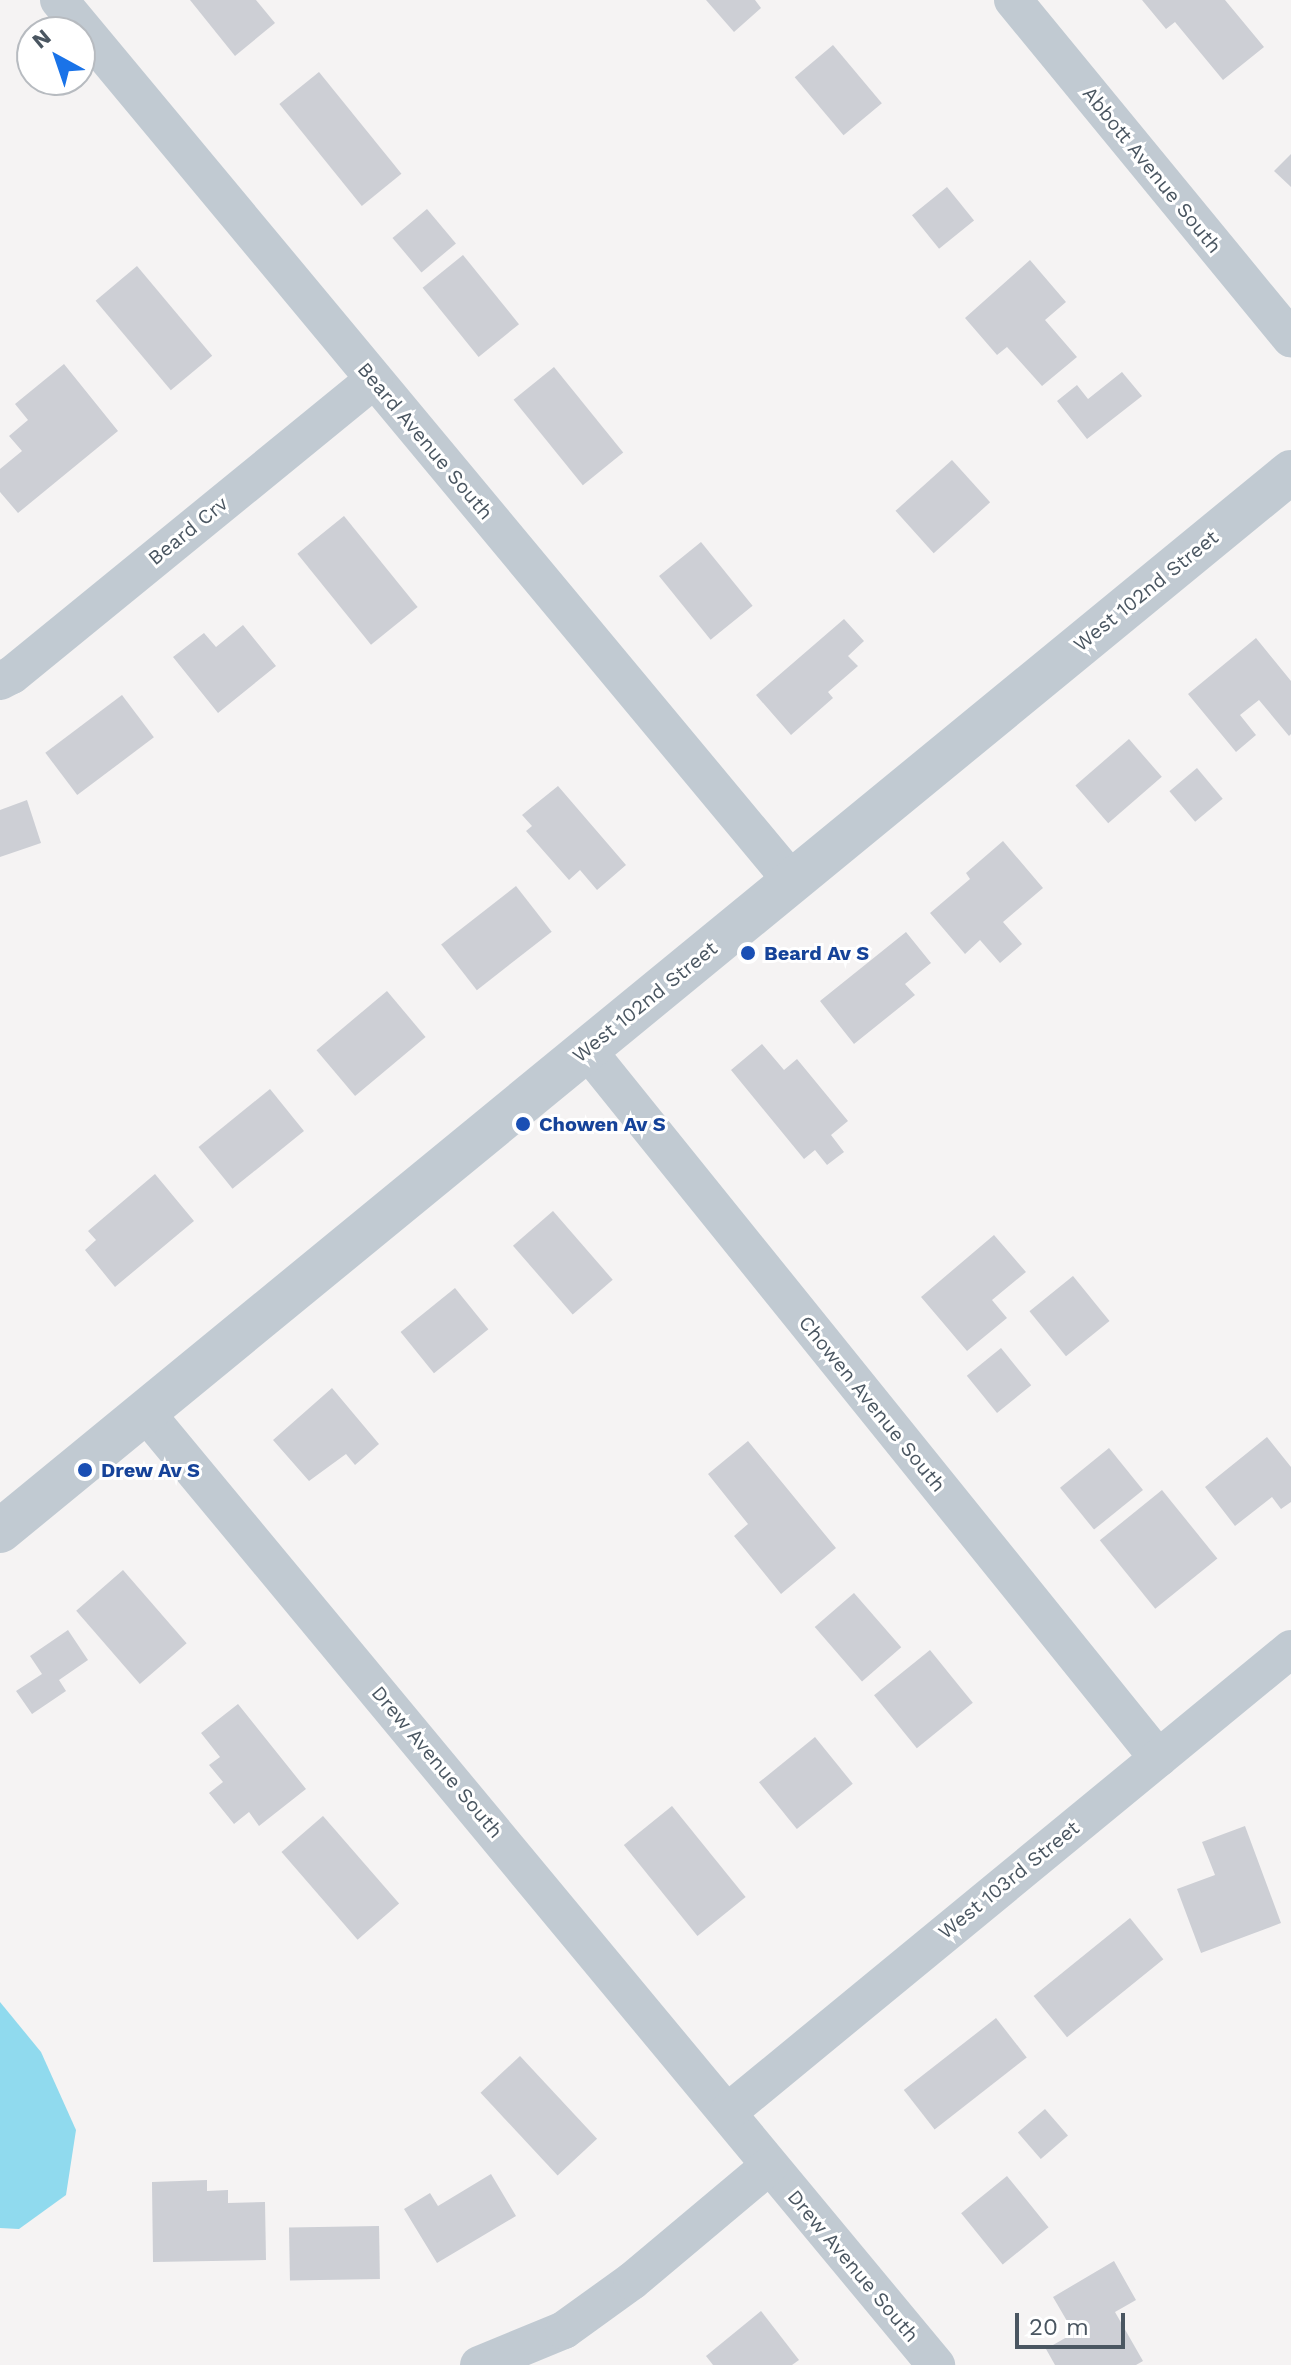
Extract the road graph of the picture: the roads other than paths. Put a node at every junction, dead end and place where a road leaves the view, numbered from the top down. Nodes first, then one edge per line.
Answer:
1 (59, 0) edge
2 (1013, 0) edge
3 (1291, 339) edge
4 (374, 380) junction
5 (1291, 472) edge
6 (0, 681) edge
7 (792, 881) junction
8 (587, 1050) junction
9 (145, 1412) junction
10 (0, 1531) edge
11 (1291, 1649) edge
12 (1158, 1758) junction
13 (728, 2112) junction
14 (769, 2166) junction
15 (479, 2365) edge
16 (936, 2365) edge

1 - 4 street, Beard Avenue South
2 - 3 street, Abbott Avenue South
4 - 6 street, Beard Crv
4 - 7 street, Beard Avenue South
5 - 7 street, West 102nd Street
7 - 8 street, West 102nd Street
8 - 9 street, West 102nd Street
8 - 12 street, Chowen Avenue South
9 - 10 street, West 102nd Street
9 - 13 street, Drew Avenue South
11 - 12 street, West 103rd Street
12 - 13 street, West 103rd Street
13 - 14 street, Drew Avenue South
14 - 15 street
14 - 16 street, Drew Avenue South

